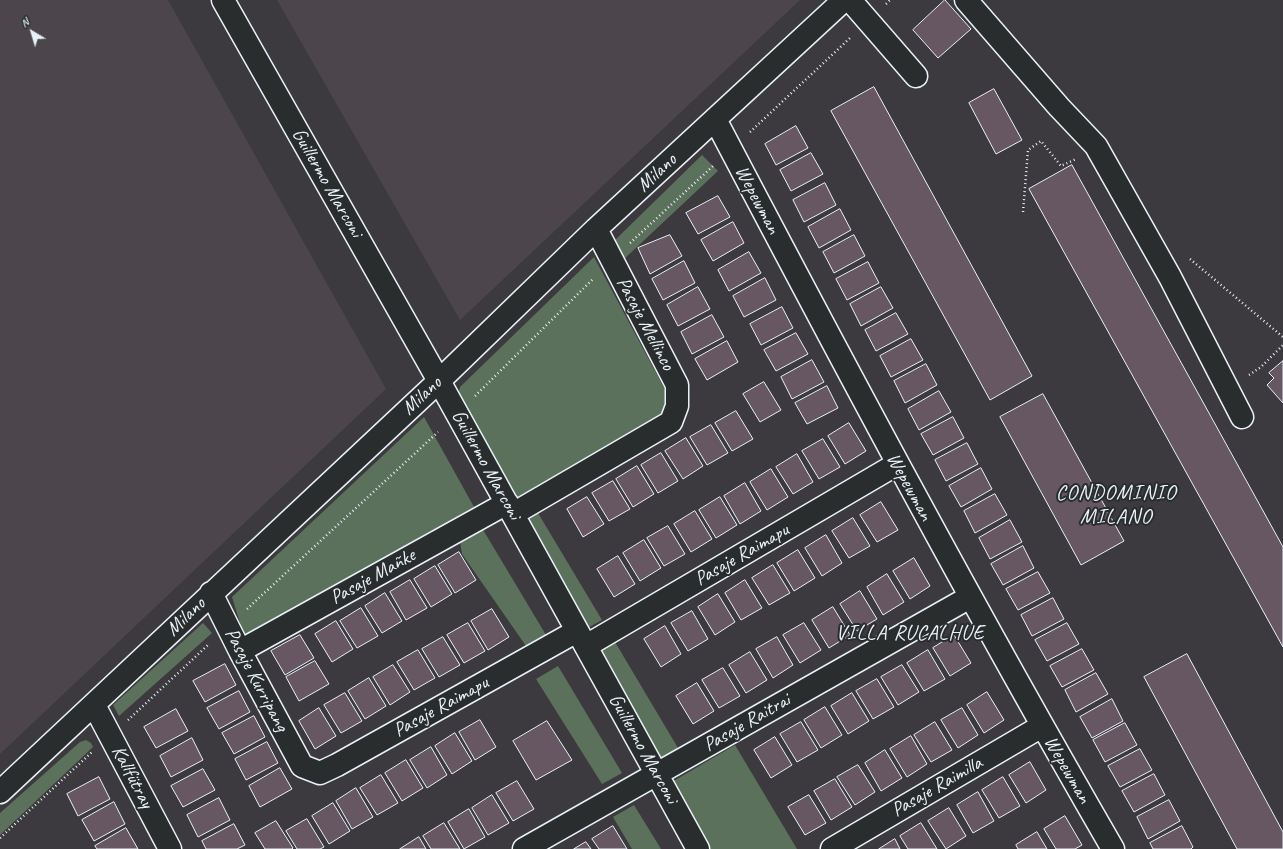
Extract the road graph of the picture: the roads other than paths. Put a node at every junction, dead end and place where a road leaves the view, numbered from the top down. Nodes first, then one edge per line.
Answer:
1 (223, 0) edge
2 (844, 0) edge
3 (850, 0) edge
4 (966, 0) edge
5 (916, 76) dead end
6 (715, 119) junction
7 (596, 230) junction
8 (439, 381) junction
9 (1242, 416) dead end
10 (671, 422) joint
11 (897, 464) junction
12 (510, 509) junction
13 (211, 593) junction
14 (970, 596) junction
15 (582, 638) junction
16 (240, 651) junction
17 (94, 705) junction
18 (1042, 726) junction
19 (302, 766) joint
20 (657, 775) junction
21 (0, 792) edge
22 (170, 849) edge
23 (524, 849) edge
24 (698, 849) edge
25 (832, 849) edge
26 (1113, 849) edge

1 - 8 street, Guillermo Marconi
2 - 6 street, Milano
3 - 5 street
4 - 9 street
6 - 7 street, Milano
6 - 11 street, Wepewman
7 - 8 street, Milano
7 - 10 street, Pasaje Mellinco
8 - 12 street, Guillermo Marconi
8 - 13 street, Milano
10 - 12 street, Pasaje Mañke
11 - 14 street, Wepewman
11 - 15 street, Pasaje Raimapu
12 - 15 street, Guillermo Marconi
12 - 16 street, Pasaje Mañke
13 - 16 street, Pasaje Kurripang
13 - 17 street, Milano
14 - 18 street, Wepewman
14 - 20 street, Pasaje Raitrai
15 - 19 street, Pasaje Raimapu
15 - 20 street, Guillermo Marconi
16 - 19 street, Pasaje Kurripang
17 - 21 street, Milano
17 - 22 street, Kallfütray
18 - 25 street, Pasaje Raimilla
18 - 26 street, Wepewman
20 - 23 street, Pasaje Raitrai
20 - 24 street, Guillermo Marconi

